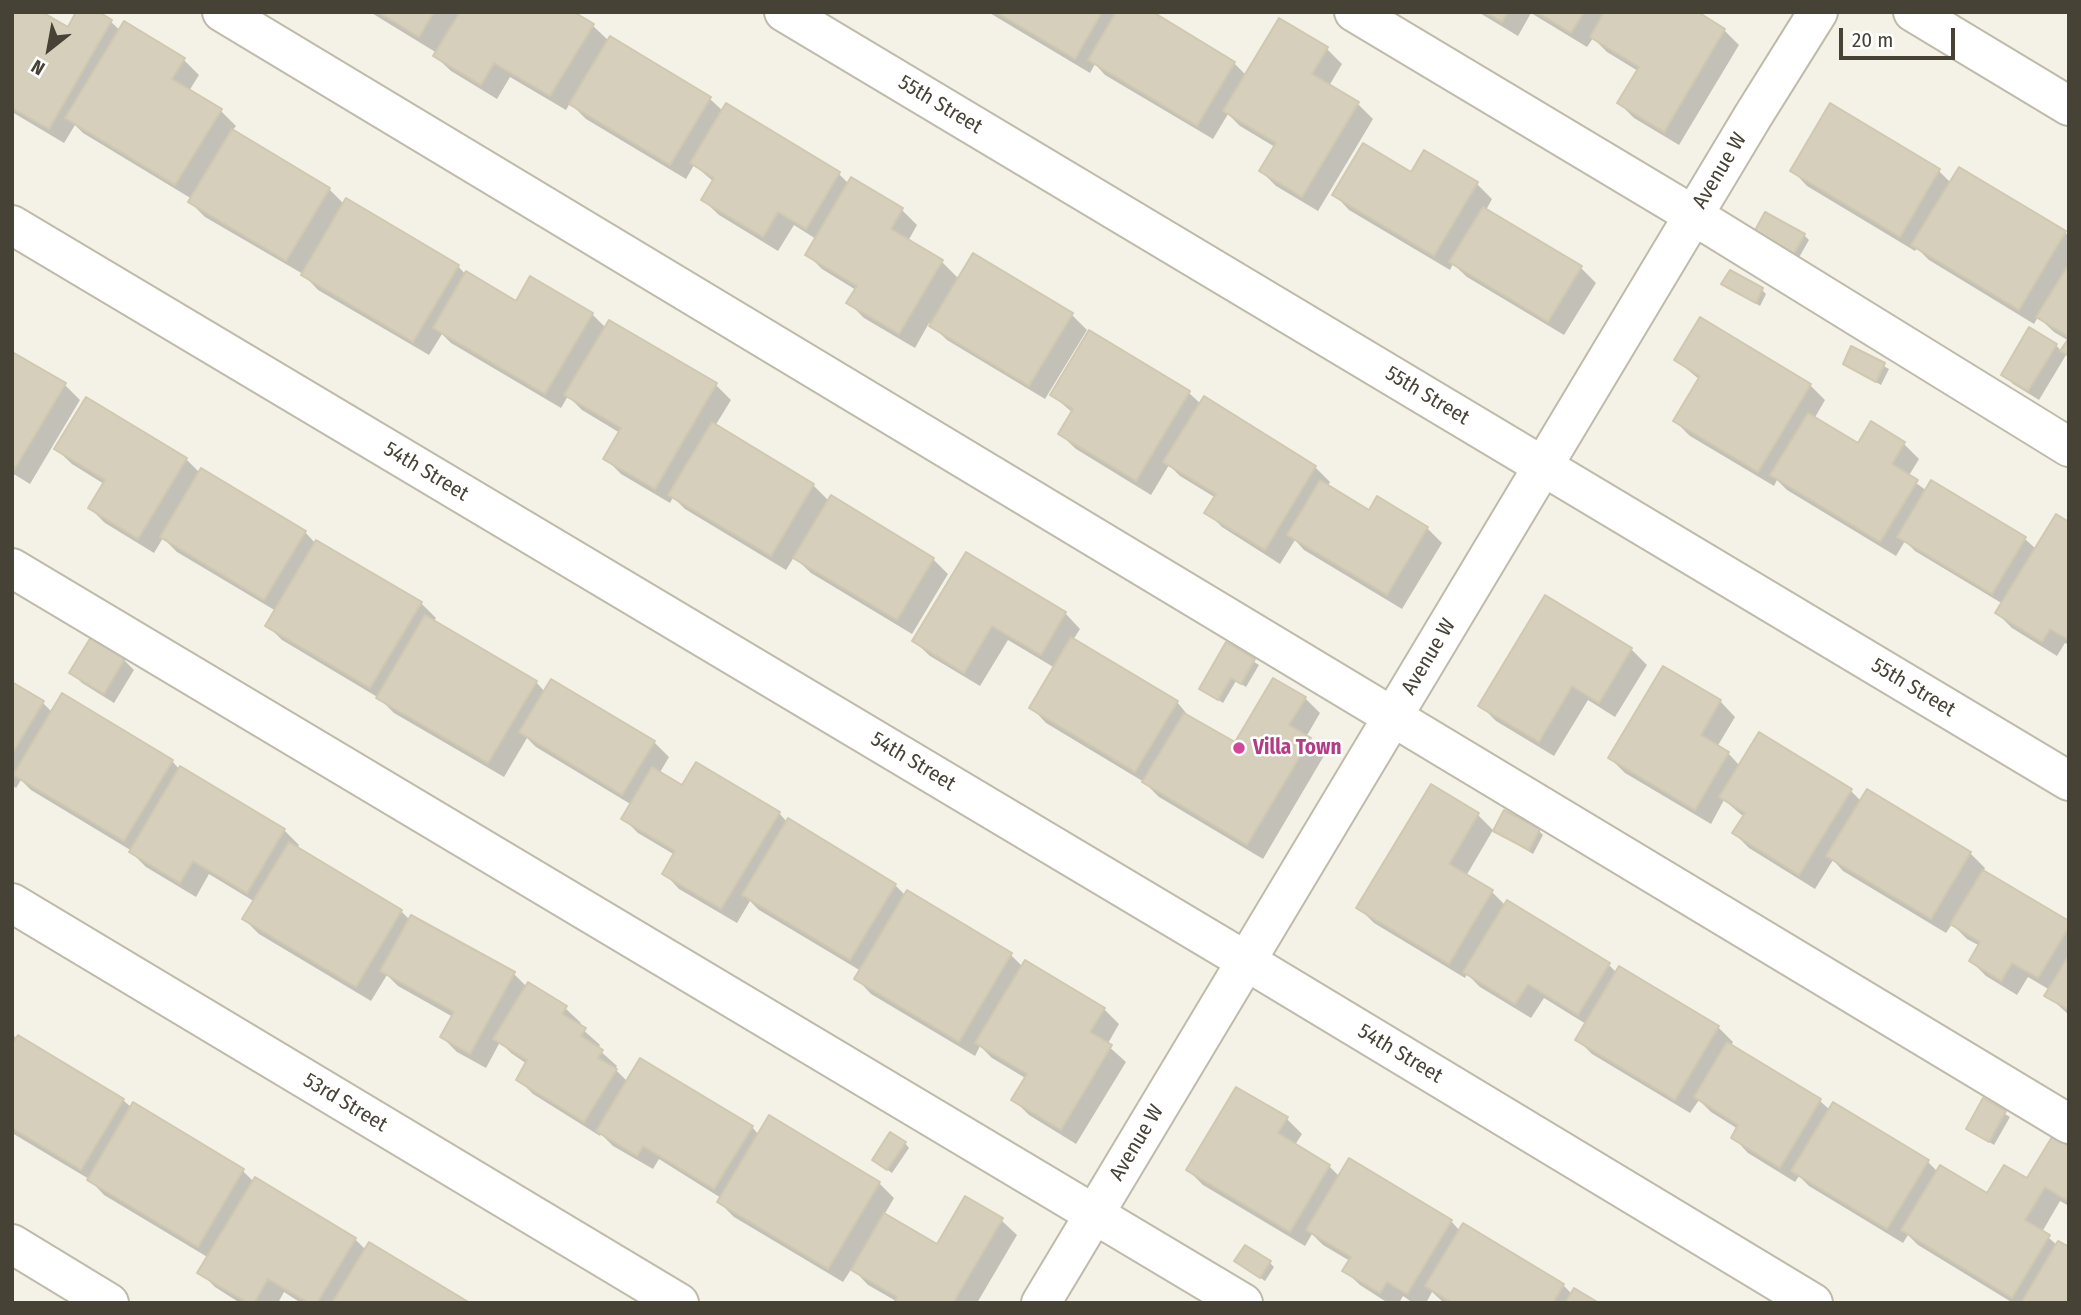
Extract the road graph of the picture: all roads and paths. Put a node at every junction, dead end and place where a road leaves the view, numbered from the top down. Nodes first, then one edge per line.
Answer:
1 (222, 12) edge
2 (784, 12) edge
3 (1354, 12) edge
4 (1818, 12) edge
5 (1913, 12) edge
6 (2069, 106) edge
7 (1693, 215) junction
8 (12, 225) edge
9 (2069, 447) edge
10 (1543, 466) junction
11 (12, 568) edge
12 (1392, 718) junction
13 (2069, 781) edge
14 (12, 903) edge
15 (1246, 961) junction
16 (2069, 1124) edge
17 (1095, 1213) junction
18 (12, 1244) edge
19 (110, 1303) edge
20 (679, 1303) edge
21 (1041, 1303) edge
22 (1243, 1303) edge
23 (1812, 1303) edge

1 - 12 street
2 - 10 street, 55th Street
3 - 7 street
4 - 7 street, Avenue W
5 - 6 street
7 - 9 street
7 - 10 street, Avenue W
8 - 15 street, 54th Street
10 - 12 street, Avenue W
10 - 13 street, 55th Street
11 - 17 street
12 - 15 street, Avenue W
12 - 16 street
14 - 20 street, 53rd Street
15 - 17 street, Avenue W
15 - 23 street, 54th Street
17 - 21 street, Avenue W
17 - 22 street
18 - 19 street

